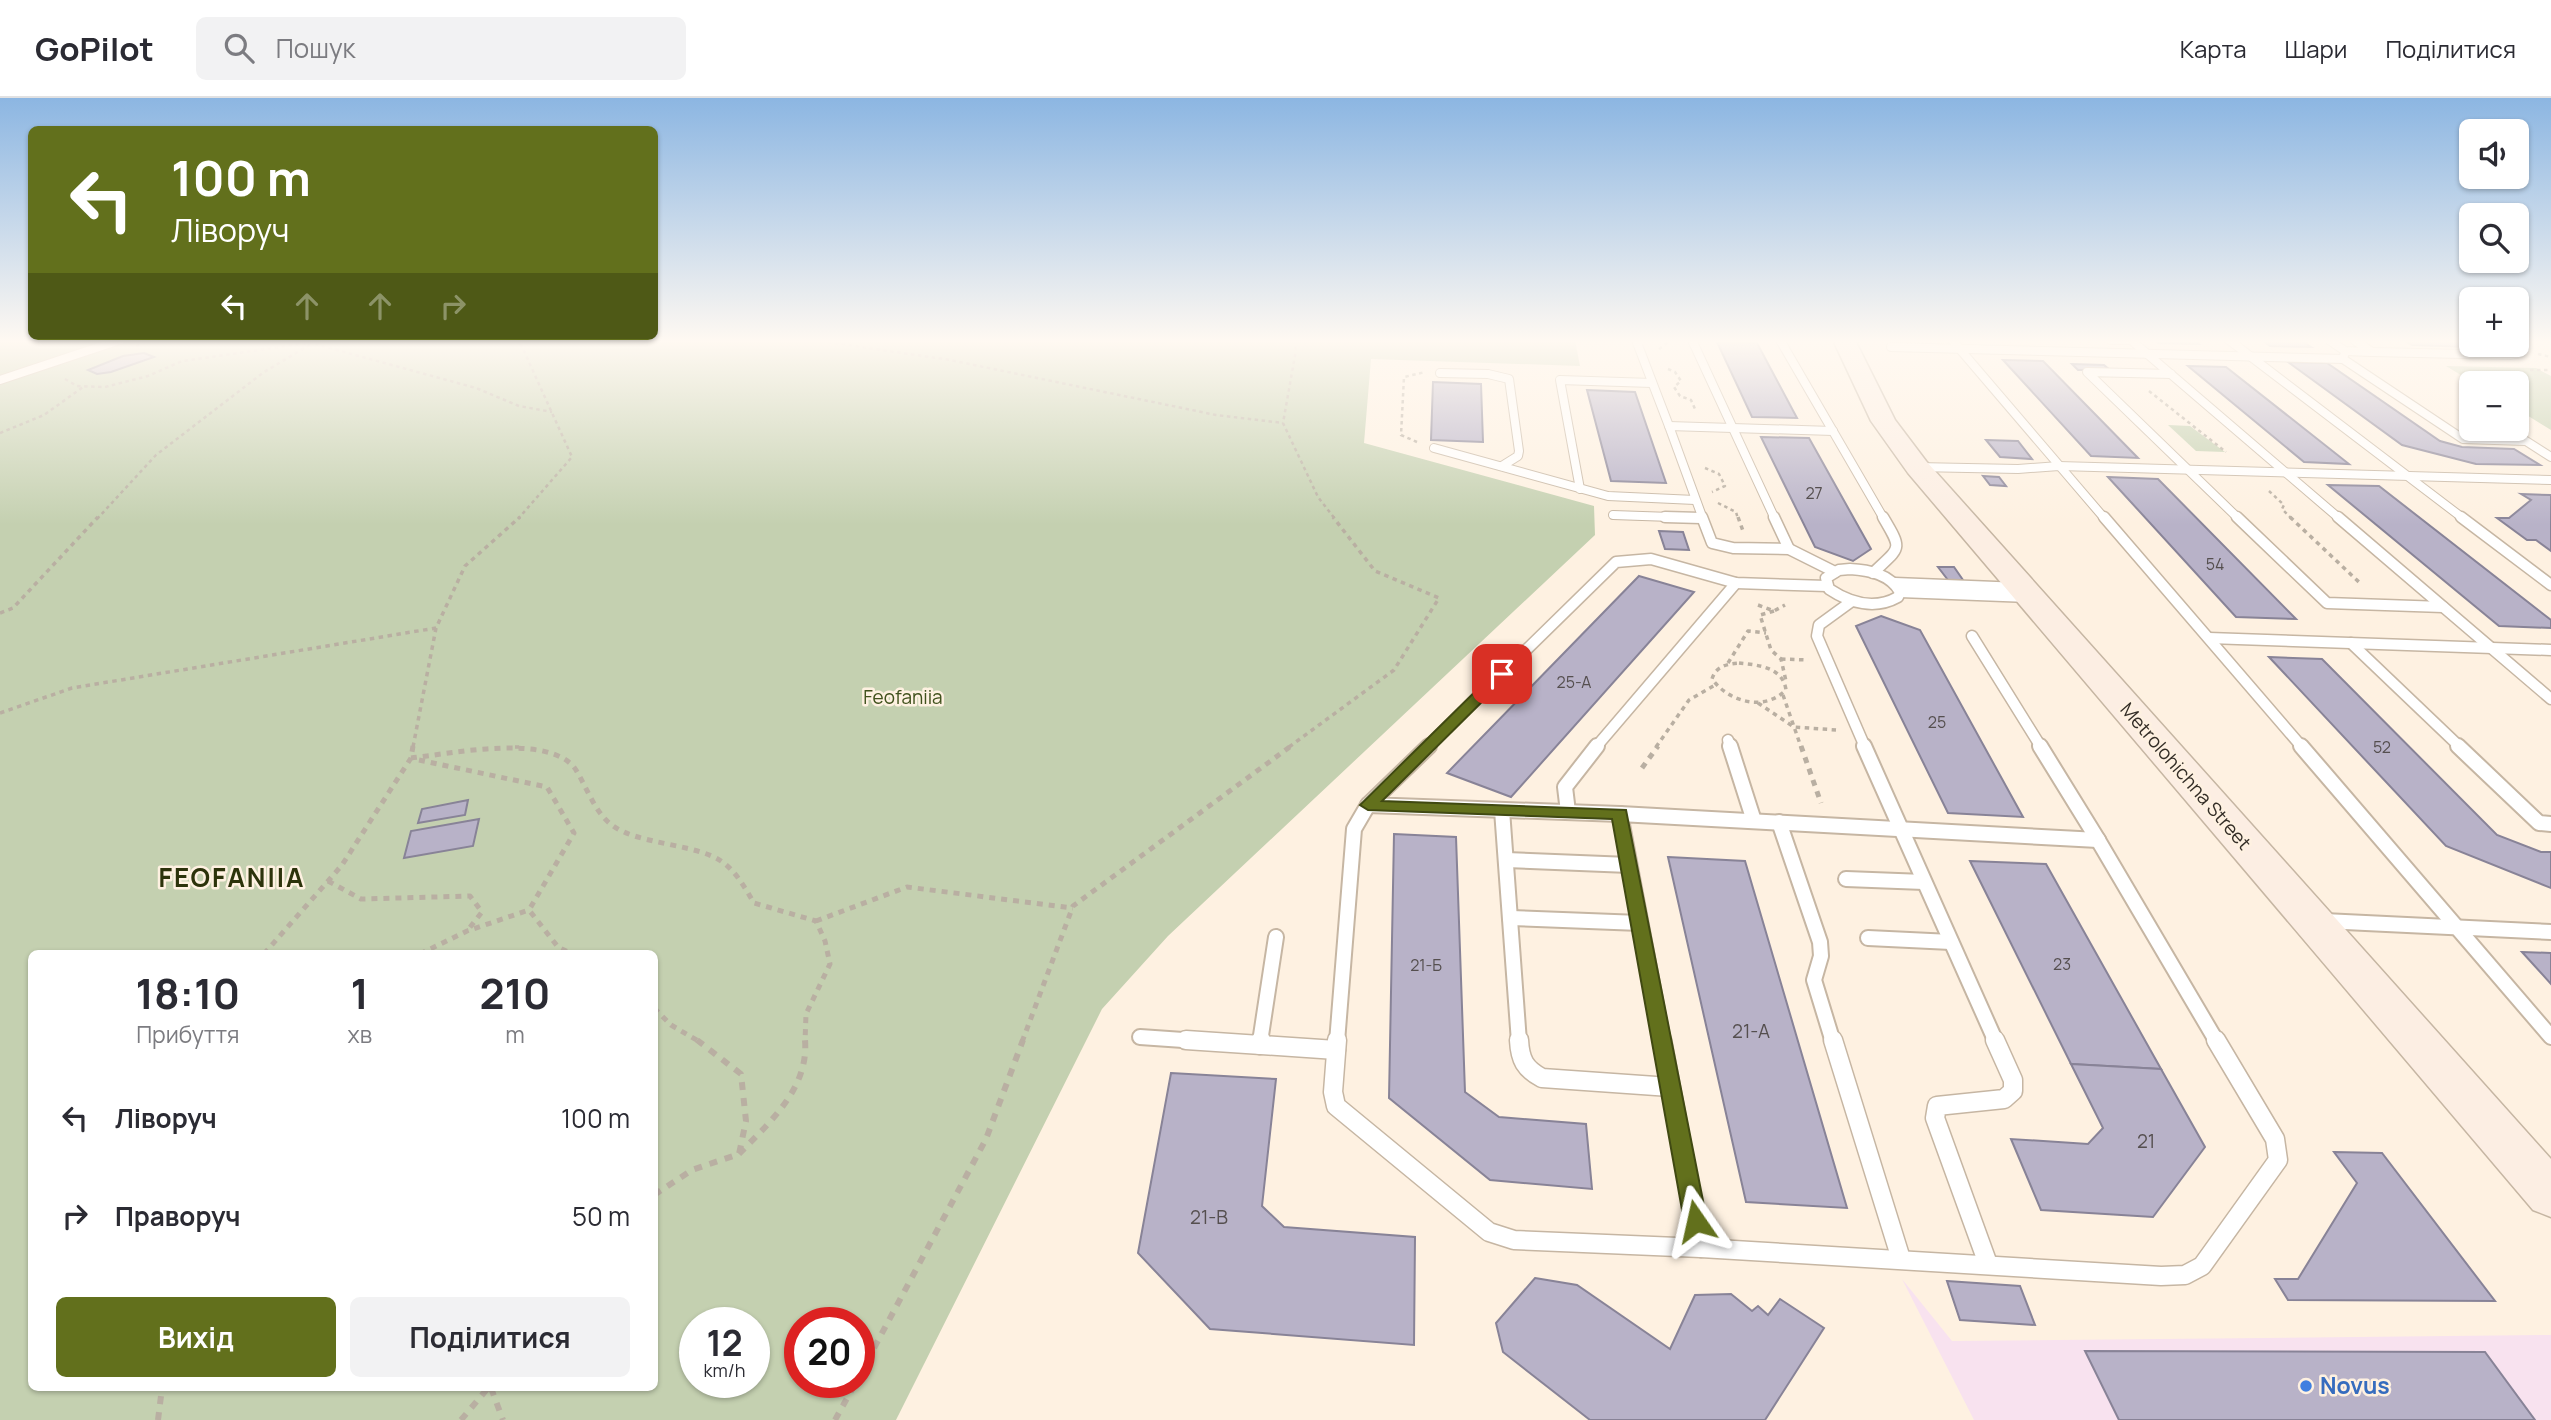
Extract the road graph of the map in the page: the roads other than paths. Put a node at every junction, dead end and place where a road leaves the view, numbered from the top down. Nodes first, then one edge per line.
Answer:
1 (1512, 402) edge
2 (1564, 402) edge
3 (1659, 402) edge
4 (1719, 402) edge
5 (1816, 402) edge
6 (1874, 402) edge
7 (2005, 402) edge
8 (2117, 402) edge
9 (2203, 402) edge
10 (2310, 402) edge
11 (2410, 402) edge
12 (1669, 426) junction
13 (1731, 428) junction
14 (1833, 431) junction
15 (1434, 448) road end
16 (2551, 457) edge
17 (1503, 466) junction
18 (2059, 466) junction
19 (1917, 467) junction
20 (2187, 470) junction
21 (2287, 473) junction
22 (2407, 477) junction
23 (2551, 481) edge
24 (1580, 489) junction
25 (1695, 500) junction
26 (1613, 515) dead end
27 (1701, 518) junction
28 (1789, 550) junction
29 (1835, 572) junction
30 (1874, 573) junction
31 (1735, 583) junction
32 (2551, 584) edge
33 (1826, 586) junction
34 (1897, 588) junction
35 (2026, 592) junction
36 (1852, 601) junction
37 (2444, 607) junction
38 (1972, 636) dead end
39 (2209, 638) junction
40 (2351, 643) junction
41 (2490, 647) junction
42 (2551, 650) edge
43 (2551, 699) edge
44 (1728, 740) dead end
45 (1368, 805) junction
46 (1502, 810) junction
47 (1568, 812) junction
48 (1620, 814) junction
49 (1754, 821) junction
50 (1779, 822) junction
51 (2551, 824) edge
52 (1900, 829) junction
53 (2098, 840) junction
54 (1506, 860) junction
55 (1629, 865) junction
56 (1846, 878) dead end
57 (1924, 882) junction
58 (1510, 918) junction
59 (2312, 921) junction
60 (1640, 923) junction
61 (2455, 927) junction
62 (2551, 932) edge
63 (1276, 937) dead end
64 (1868, 938) dead end
65 (1951, 942) junction
66 (1139, 1037) dead end
67 (2551, 1037) edge
68 (1260, 1045) junction
69 (1336, 1050) junction
70 (1671, 1087) junction
71 (2551, 1195) edge
72 (1701, 1248) junction
73 (1901, 1259) junction
74 (1988, 1264) junction

1 - 17 lane
2 - 24 lane
3 - 12 lane
4 - 13 lane
5 - 14 lane
6 - 19 street, Metrolohichna Street
7 - 18 lane
8 - 20 lane
9 - 21 lane
10 - 22 lane
11 - 16 lane
12 - 13 lane
12 - 25 lane
13 - 14 lane
13 - 28 lane
14 - 30 lane
15 - 17 lane
17 - 24 lane
18 - 19 lane
18 - 20 lane
18 - 39 lane
19 - 35 street, Metrolohichna Street
20 - 21 lane
20 - 37 lane
21 - 22 lane
21 - 37 lane
22 - 23 lane
22 - 32 lane
24 - 25 lane
25 - 27 lane
26 - 27 lane
27 - 28 lane
28 - 29 lane
29 - 30 lane
29 - 33 lane
30 - 34 lane
31 - 33 lane
31 - 45 lane
31 - 47 lane
33 - 36 lane
34 - 35 lane
34 - 36 lane
35 - 59 street, Metrolohichna Street
36 - 52 lane
37 - 41 lane
38 - 53 lane
39 - 40 lane
39 - 61 lane
40 - 41 lane
40 - 51 lane
41 - 42 lane
41 - 43 lane
44 - 49 lane
45 - 46 lane
45 - 69 lane
46 - 47 lane
46 - 54 lane
47 - 48 lane
48 - 49 lane
48 - 55 lane
49 - 50 lane
50 - 52 lane
50 - 73 lane
52 - 53 lane
52 - 57 lane
53 - 74 lane
54 - 55 lane
54 - 58 lane
55 - 60 lane
56 - 57 lane
57 - 65 lane
58 - 60 lane
58 - 70 lane
59 - 61 lane
59 - 71 street, Metrolohichna Street
60 - 70 lane
61 - 62 lane
61 - 67 lane
63 - 68 lane
64 - 65 lane
65 - 74 lane
66 - 68 lane
68 - 69 lane
69 - 72 lane
70 - 72 lane
72 - 73 lane
73 - 74 lane

